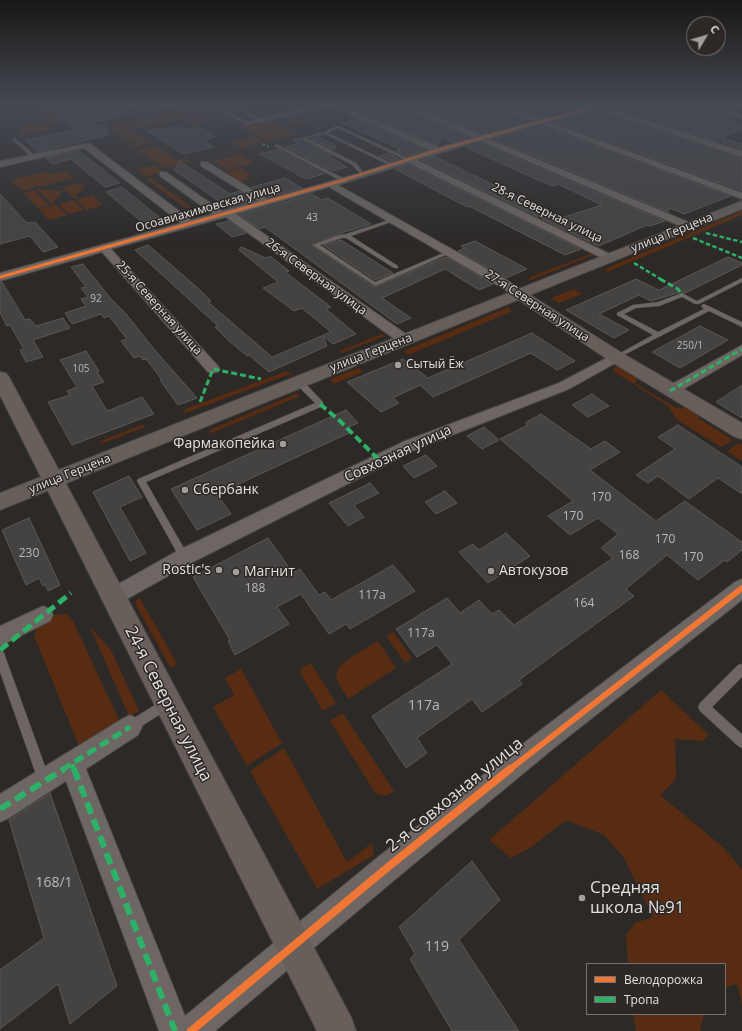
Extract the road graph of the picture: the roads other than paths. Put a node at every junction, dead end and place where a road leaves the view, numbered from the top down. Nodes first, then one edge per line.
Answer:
1 (29, 152) edge
2 (55, 152) edge
3 (95, 152) edge
4 (290, 152) edge
5 (331, 152) edge
6 (366, 152) edge
7 (393, 152) edge
8 (431, 152) edge
9 (513, 152) edge
10 (624, 152) edge
11 (34, 157) junction
12 (408, 159) junction
13 (0, 164) edge
14 (204, 164) dead end
15 (393, 165) junction
16 (163, 174) dead end
17 (363, 175) junction
18 (343, 180) junction
19 (330, 184) junction
20 (742, 196) edge
21 (266, 202) junction
22 (742, 205) edge
23 (224, 214) junction
24 (394, 220) junction
25 (189, 224) junction
26 (689, 226) junction
27 (347, 236) junction
28 (104, 248) junction
29 (450, 252) junction
30 (610, 258) junction
31 (396, 267) dead end
32 (0, 277) edge
33 (742, 280) edge
34 (519, 294) junction
35 (697, 303) junction
36 (708, 309) junction
37 (742, 326) edge
38 (658, 335) junction
39 (404, 340) junction
40 (742, 349) edge
41 (616, 357) junction
42 (213, 369) dead end
43 (0, 377) edge
44 (298, 381) junction
45 (670, 391) junction
46 (742, 432) edge
47 (53, 481) junction
48 (0, 502) edge
49 (184, 557) junction
50 (742, 588) edge
51 (112, 597) junction
52 (43, 615) dead end
53 (0, 636) edge
54 (0, 656) edge
55 (742, 669) edge
56 (168, 703) junction
57 (130, 727) joint
58 (742, 742) edge
59 (72, 764) junction
60 (44, 781) junction
61 (0, 809) edge
62 (293, 945) junction
63 (176, 1031) edge
64 (191, 1031) edge
65 (337, 1031) edge

1 - 11 lane
2 - 11 street
3 - 25 street
4 - 18 lane
5 - 17 lane
6 - 15 lane
7 - 12 lane
8 - 12 street, Осоавиахимовская улица
9 - 26 street
10 - 20 street
11 - 13 street
12 - 15 street, Осоавиахимовская улица
12 - 30 street, 28-я Северная улица
14 - 21 street
15 - 17 street, Осоавиахимовская улица
16 - 23 street, 26-я Северная улица
17 - 18 street, Осоавиахимовская улица
18 - 19 street, Осоавиахимовская улица
19 - 21 street, Осоавиахимовская улица
19 - 24 street, 27-я Северная улица
21 - 23 street, Осоавиахимовская улица
22 - 26 main road, улица Герцена
23 - 25 street, Осоавиахимовская улица
23 - 39 street, 26-я Северная улица
24 - 27 lane
24 - 29 street, 27-я Северная улица
25 - 28 street, Осоавиахимовская улица
26 - 30 main road, улица Герцена
27 - 29 lane
27 - 31 lane
28 - 32 street, Осоавиахимовская улица
28 - 42 street, 25-я Северная улица
29 - 34 street, 27-я Северная улица
30 - 34 main road, улица Герцена
33 - 35 lane
34 - 39 main road, улица Герцена
34 - 41 main road, 27-я Северная улица
35 - 36 lane
35 - 38 lane
36 - 37 lane
36 - 38 lane, Совхозная улица
38 - 41 lane, Совхозная улица
39 - 44 main road, улица Герцена
40 - 45 street
41 - 45 main road, 27-я Северная улица
41 - 49 street, Совхозная улица
43 - 47 main road, 24-я Северная улица
44 - 47 main road, улица Герцена
44 - 49 lane
45 - 46 main road, 27-я Северная улица
47 - 48 main road, улица Герцена
47 - 51 main road, 24-я Северная улица
49 - 51 street, Совхозная улица
50 - 62 street, 2-я Совхозная улица
51 - 56 main road, 24-я Северная улица
52 - 53 street
54 - 60 lane
55 - 58 lane
56 - 57 lane
56 - 62 main road, 24-я Северная улица
57 - 59 street
59 - 60 street
59 - 63 street
60 - 61 street
62 - 64 street, 2-я Совхозная улица
62 - 65 main road, 24-я Северная улица

